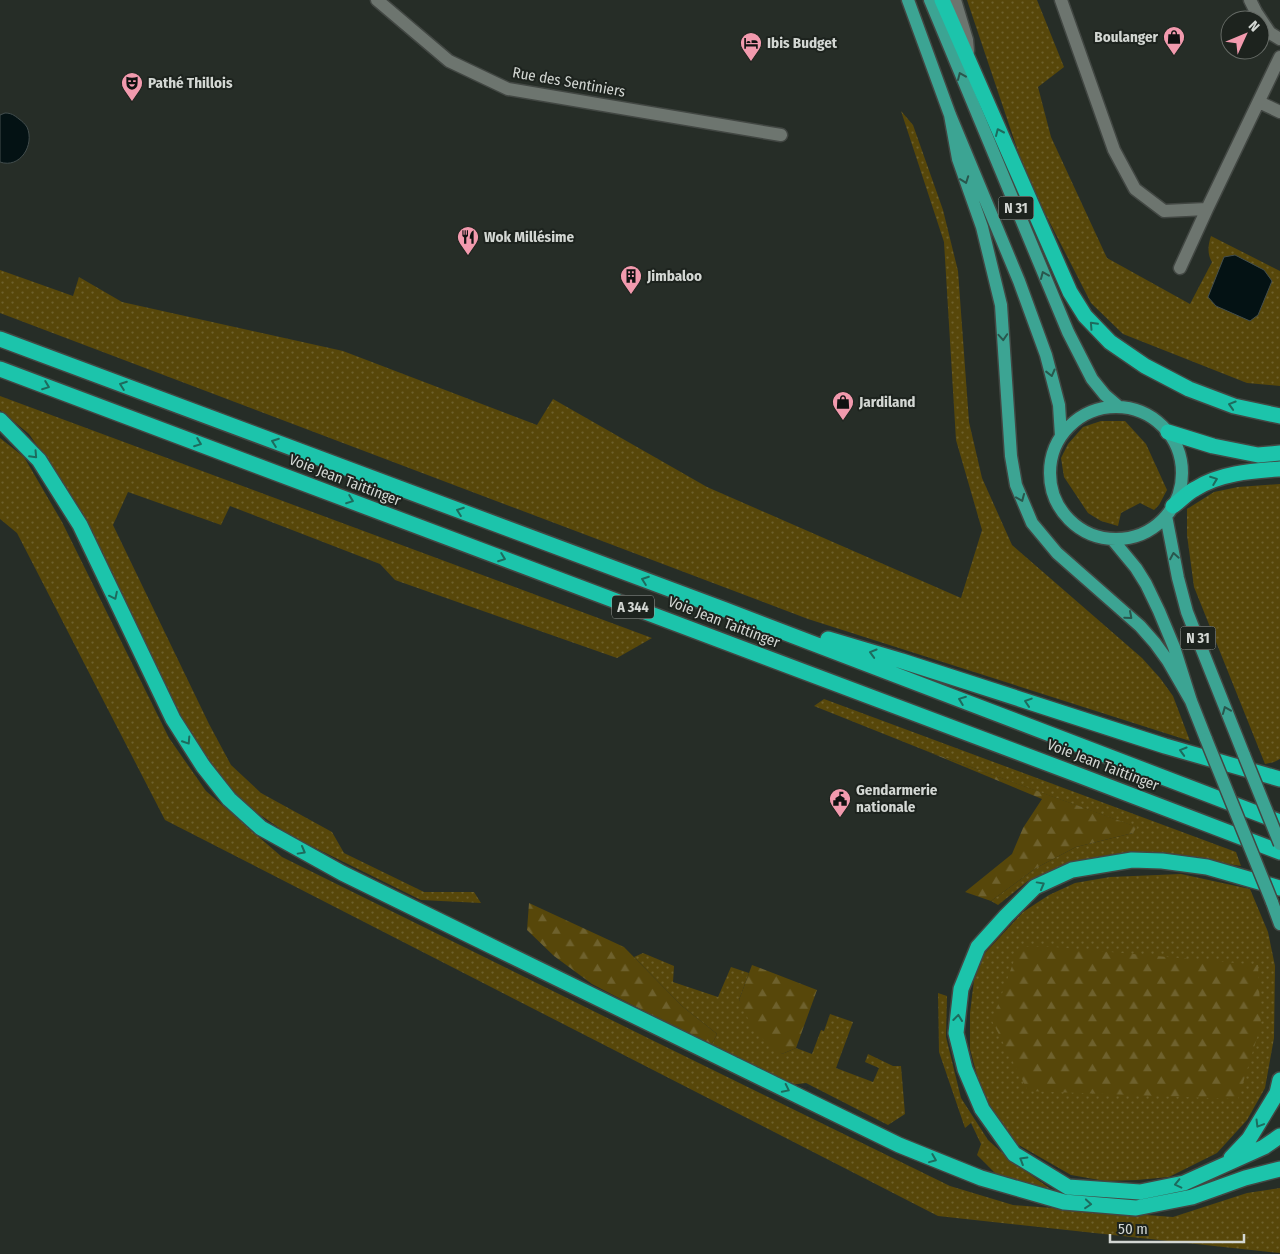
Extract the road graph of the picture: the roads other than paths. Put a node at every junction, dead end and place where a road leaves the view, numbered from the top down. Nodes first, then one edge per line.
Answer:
1 (376, 0) edge
2 (908, 0) edge
3 (930, 0) edge
4 (942, 0) edge
5 (955, 0) edge
6 (1061, 0) edge
7 (1250, 0) edge
8 (1280, 39) edge
9 (1280, 57) edge
10 (969, 64) junction
11 (1259, 102) junction
12 (1280, 112) edge
13 (950, 115) junction
14 (780, 135) dead end
15 (1207, 209) junction
16 (1180, 268) dead end
17 (0, 339) edge
18 (0, 369) edge
19 (1119, 407) junction
20 (1280, 416) edge
21 (0, 420) edge
22 (1168, 432) junction
23 (1061, 436) junction
24 (1280, 453) edge
25 (1280, 469) edge
26 (1170, 511) junction
27 (1112, 539) junction
28 (723, 609) junction
29 (1191, 701) junction
30 (1280, 779) edge
31 (1280, 822) edge
32 (1275, 848) edge
33 (1280, 888) edge
34 (1280, 924) edge
35 (1280, 1080) edge
36 (1280, 1136) edge
37 (1223, 1166) junction
38 (1280, 1169) edge

1 - 14 street, Rue des Sentiniers
2 - 13 main road, N 31
19 -> 3 main road, N 31
4 - 10 highway
5 - 10 street
6 - 15 street
7 - 8 street
9 - 11 street
20 -> 10 highway
11 - 12 street
11 - 15 street
13 -> 23 main road, N 31
13 -> 29 main road
15 - 16 street
28 -> 17 highway, Voie Jean Taittinger / A 344
18 -> 32 highway, Voie Jean Taittinger / A 344
19 - 22 main road
19 - 23 main road
21 -> 38 highway
22 - 24 highway
22 - 26 main road
23 - 27 main road
26 -> 25 highway
26 - 27 main road
32 -> 26 main road, N 31, bridge
27 - 29 main road, N 31
30 -> 28 highway
31 -> 28 highway, Voie Jean Taittinger / A 344
29 - 34 main road, N 31, bridge
37 -> 33 highway
35 -> 37 highway
36 - 37 highway

